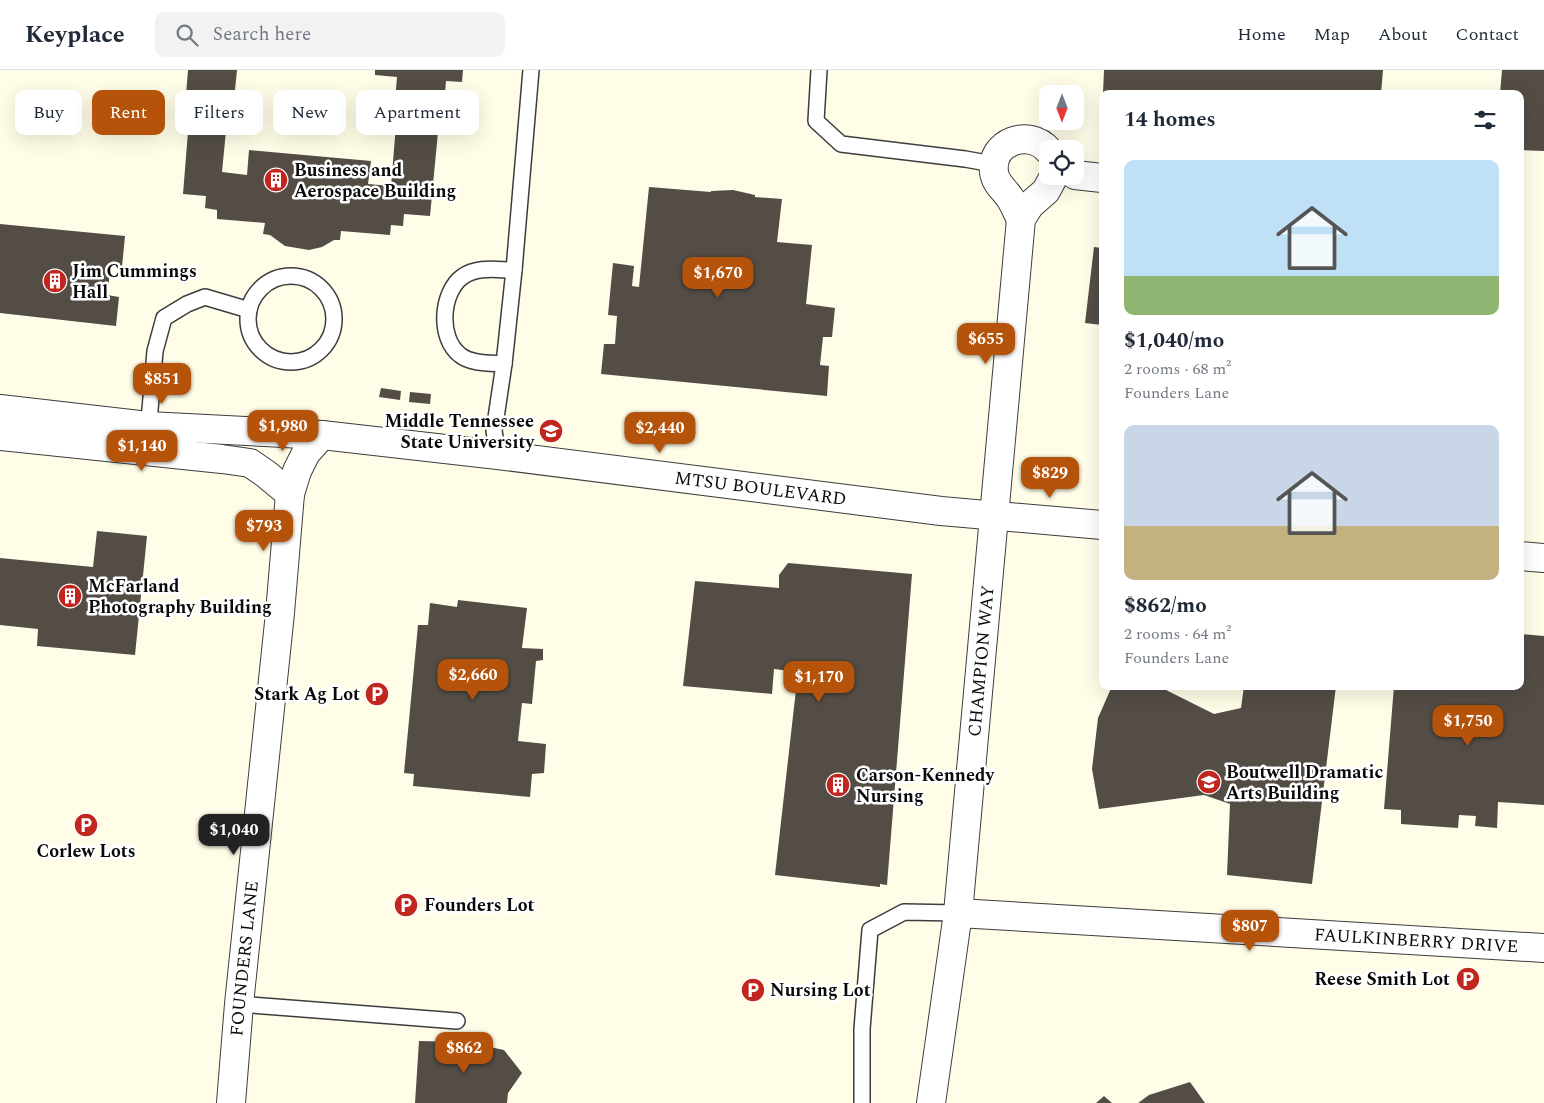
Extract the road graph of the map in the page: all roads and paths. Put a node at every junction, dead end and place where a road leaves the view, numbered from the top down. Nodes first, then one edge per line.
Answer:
1 (531, 70) edge
2 (819, 70) edge
3 (1039, 143) edge
4 (993, 164) junction
5 (1084, 176) edge
6 (1099, 178) edge
7 (1049, 185) edge
8 (1021, 218) junction
9 (514, 270) junction
10 (249, 310) junction
11 (504, 364) junction
12 (0, 409) edge
13 (322, 435) junction
14 (0, 436) edge
15 (147, 438) junction
16 (498, 454) junction
17 (290, 494) junction
18 (993, 516) junction
19 (1099, 524) edge
20 (1524, 556) edge
21 (1544, 558) edge
22 (958, 913) junction
23 (1544, 948) edge
24 (239, 1004) junction
25 (457, 1021) dead end
26 (231, 1103) edge
27 (862, 1103) edge
28 (931, 1103) edge

1 - 9 lane
2 - 4 lane
3 - 4 street
4 - 8 street
5 - 6 street
7 - 8 street
8 - 18 street, CHAMPION WAY
9 - 11 lane
9 - 11 lane
10 - 10 lane
10 - 15 lane
11 - 16 lane
12 - 15 street, MTSU BOULEVARD
13 - 15 street, MTSU BOULEVARD
13 - 16 street, MTSU BOULEVARD
13 - 17 street, FOUNDERS LANE
14 - 15 street, MTSU BOULEVARD
15 - 17 street, MTSU BOULEVARD
16 - 18 street, MTSU BOULEVARD
17 - 24 street, FOUNDERS LANE
18 - 19 street, MTSU BOULEVARD
18 - 22 street, CHAMPION WAY
20 - 21 street
22 - 23 street, FAULKINBERRY DRIVE
22 - 27 lane
22 - 28 street, CHAMPION WAY
24 - 25 lane
24 - 26 street, FOUNDERS LANE

